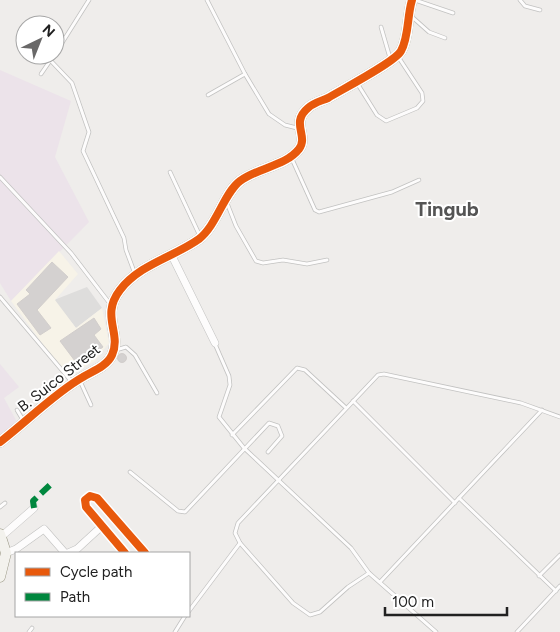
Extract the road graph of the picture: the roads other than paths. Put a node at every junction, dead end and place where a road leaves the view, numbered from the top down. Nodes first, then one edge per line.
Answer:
1 (89, 0) edge
2 (206, 0) edge
3 (413, 0) edge
4 (520, 0) edge
5 (540, 10) dead end
6 (408, 13) junction
7 (453, 13) dead end
8 (381, 27) dead end
9 (65, 38) edge
10 (446, 38) dead end
11 (394, 58) junction
12 (47, 65) edge
13 (56, 65) edge
14 (41, 74) dead end
15 (245, 74) junction
16 (356, 80) junction
17 (208, 95) dead end
18 (299, 128) junction
19 (291, 156) junction
20 (170, 172) dead end
21 (0, 177) edge
22 (419, 180) dead end
23 (227, 201) junction
24 (200, 237) junction
25 (171, 254) junction
26 (326, 260) dead end
27 (136, 275) junction
28 (0, 296) edge
29 (111, 306) junction
30 (215, 343) joint
31 (113, 351) junction
32 (76, 381) junction
33 (157, 393) dead end
34 (352, 401) junction
35 (91, 405) dead end
36 (346, 408) junction
37 (17, 410) dead end
38 (542, 410) junction
39 (560, 417) edge
40 (24, 423) junction
41 (232, 435) junction
42 (0, 442) edge
43 (244, 448) junction
44 (268, 452) dead end
45 (130, 472) dead end
46 (279, 482) junction
47 (459, 498) junction
48 (5, 503) dead end
49 (455, 503) junction
50 (0, 508) edge
51 (34, 508) dead end
52 (102, 526) junction
53 (1, 535) edge
54 (240, 542) junction
55 (66, 552) edge
56 (70, 552) edge
57 (124, 552) edge
58 (144, 552) edge
59 (6, 553) junction
60 (560, 555) edge
61 (369, 573) junction
62 (539, 576) junction
63 (0, 577) edge
64 (380, 582) junction
65 (560, 586) edge
66 (556, 591) junction
67 (190, 610) edge
68 (184, 617) edge
69 (32, 628) dead end
70 (29, 632) edge
71 (175, 632) edge
72 (436, 632) edge
73 (517, 632) edge

1 - 9 lane
2 - 15 lane
3 - 6 street
3 - 7 lane
4 - 5 lane
6 - 10 lane
6 - 11 street
8 - 11 lane
11 - 16 street
11 - 16 lane
12 - 14 lane
13 - 27 lane
15 - 17 lane
15 - 18 lane
16 - 18 street
18 - 19 street
19 - 22 lane
19 - 23 street
20 - 24 lane
21 - 29 lane
23 - 24 street
23 - 26 lane
24 - 25 street
25 - 27 street
25 - 30 street
27 - 29 street
28 - 32 lane
29 - 31 street, B. Suico Street
30 - 41 lane
31 - 32 street, B. Suico Street
31 - 33 lane
32 - 35 lane
32 - 40 street, B. Suico Street
34 - 36 lane
34 - 38 lane
34 - 49 lane
36 - 41 lane
36 - 46 lane
37 - 40 lane
38 - 39 lane
38 - 47 lane
40 - 42 street, B. Suico Street
41 - 43 lane
43 - 44 lane
43 - 45 lane
43 - 46 lane
46 - 54 lane
46 - 61 lane
47 - 49 lane
47 - 62 lane
48 - 50 lane
49 - 64 lane
51 - 53 street
52 - 56 street
52 - 57 street
52 - 58 street
53 - 59 street
54 - 61 lane
54 - 67 lane
55 - 59 street
59 - 63 street
60 - 62 lane
61 - 64 lane
62 - 66 lane
64 - 72 lane
65 - 66 lane
66 - 73 lane
68 - 71 lane
69 - 70 lane

